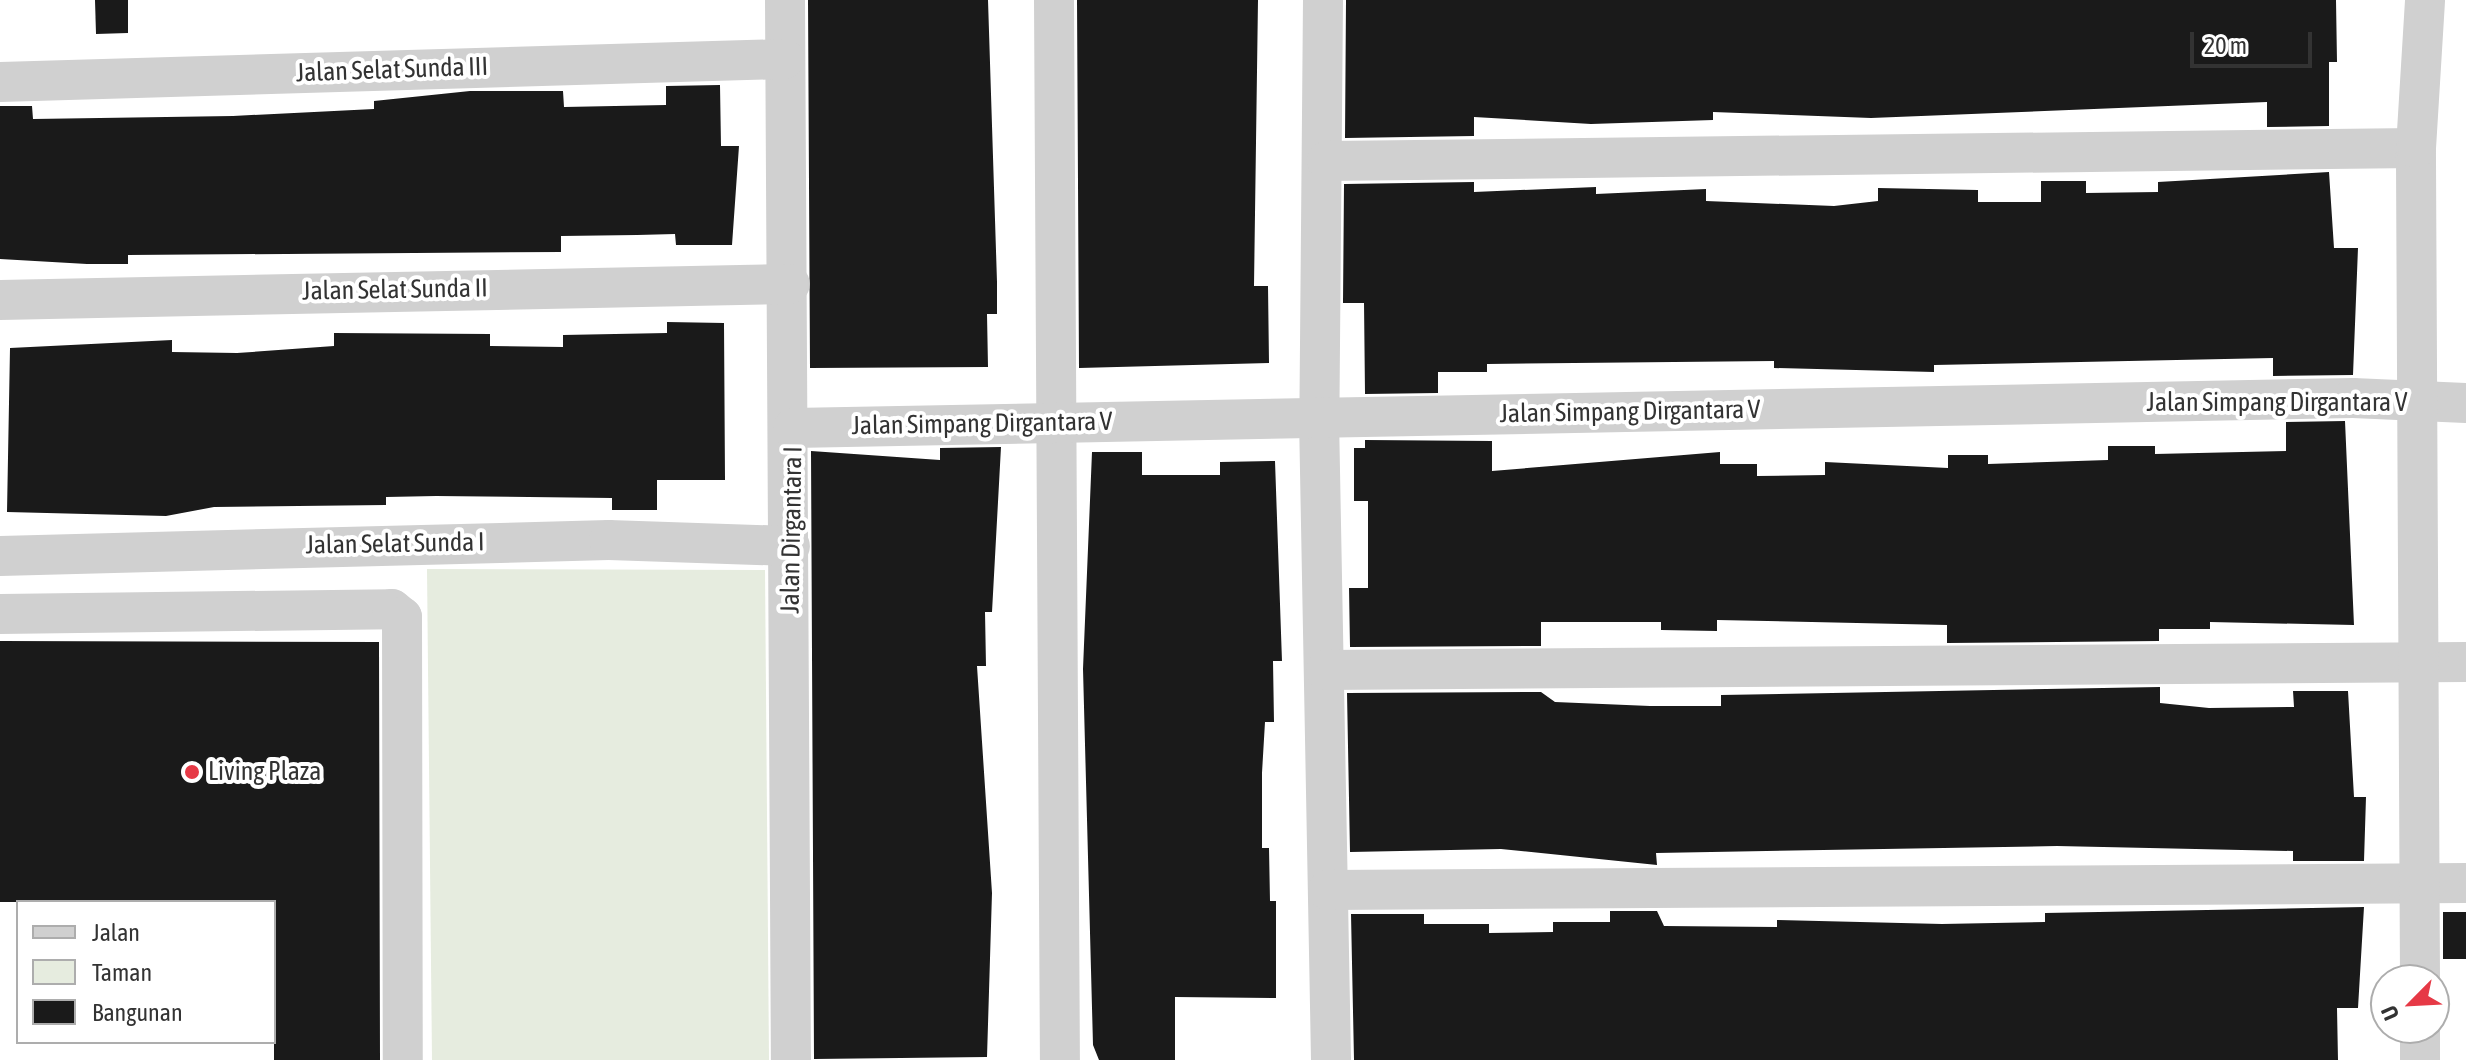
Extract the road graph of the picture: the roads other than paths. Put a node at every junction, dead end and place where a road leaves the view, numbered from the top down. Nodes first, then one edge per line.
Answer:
1 (785, 0) edge
2 (1054, 0) edge
3 (1323, 0) edge
4 (2425, 0) edge
5 (785, 59) junction
6 (0, 82) edge
7 (2416, 148) junction
8 (1327, 161) junction
9 (790, 284) junction
10 (0, 300) edge
11 (2466, 403) edge
12 (2420, 404) junction
13 (1319, 417) junction
14 (1060, 423) junction
15 (793, 428) junction
16 (790, 546) junction
17 (0, 556) edge
18 (0, 614) edge
19 (2419, 662) junction
20 (2466, 662) edge
21 (1326, 670) junction
22 (2418, 882) junction
23 (2466, 883) edge
24 (1328, 890) junction
25 (2420, 964) edge
26 (403, 1060) edge
27 (791, 1060) edge
28 (1060, 1060) edge
29 (1331, 1060) edge

1 - 5 street, Jalan Dirgantara I
2 - 14 street
3 - 8 street
4 - 7 street
5 - 6 street, Jalan Selat Sunda III
5 - 9 street, Jalan Dirgantara I
7 - 8 street
7 - 12 street
8 - 13 street
9 - 10 street, Jalan Selat Sunda II
9 - 15 street, Jalan Dirgantara I
11 - 12 street, Jalan Simpang Dirgantara V
12 - 13 street, Jalan Simpang Dirgantara V
12 - 19 street
13 - 14 street, Jalan Simpang Dirgantara V
13 - 21 street
14 - 15 street, Jalan Simpang Dirgantara V
14 - 28 street
15 - 16 street, Jalan Dirgantara I
16 - 17 street, Jalan Selat Sunda I
16 - 27 street, Jalan Dirgantara I
18 - 26 street
19 - 20 street
19 - 21 street
19 - 22 street
21 - 24 street
22 - 23 street
22 - 24 street
22 - 25 street
24 - 29 street

